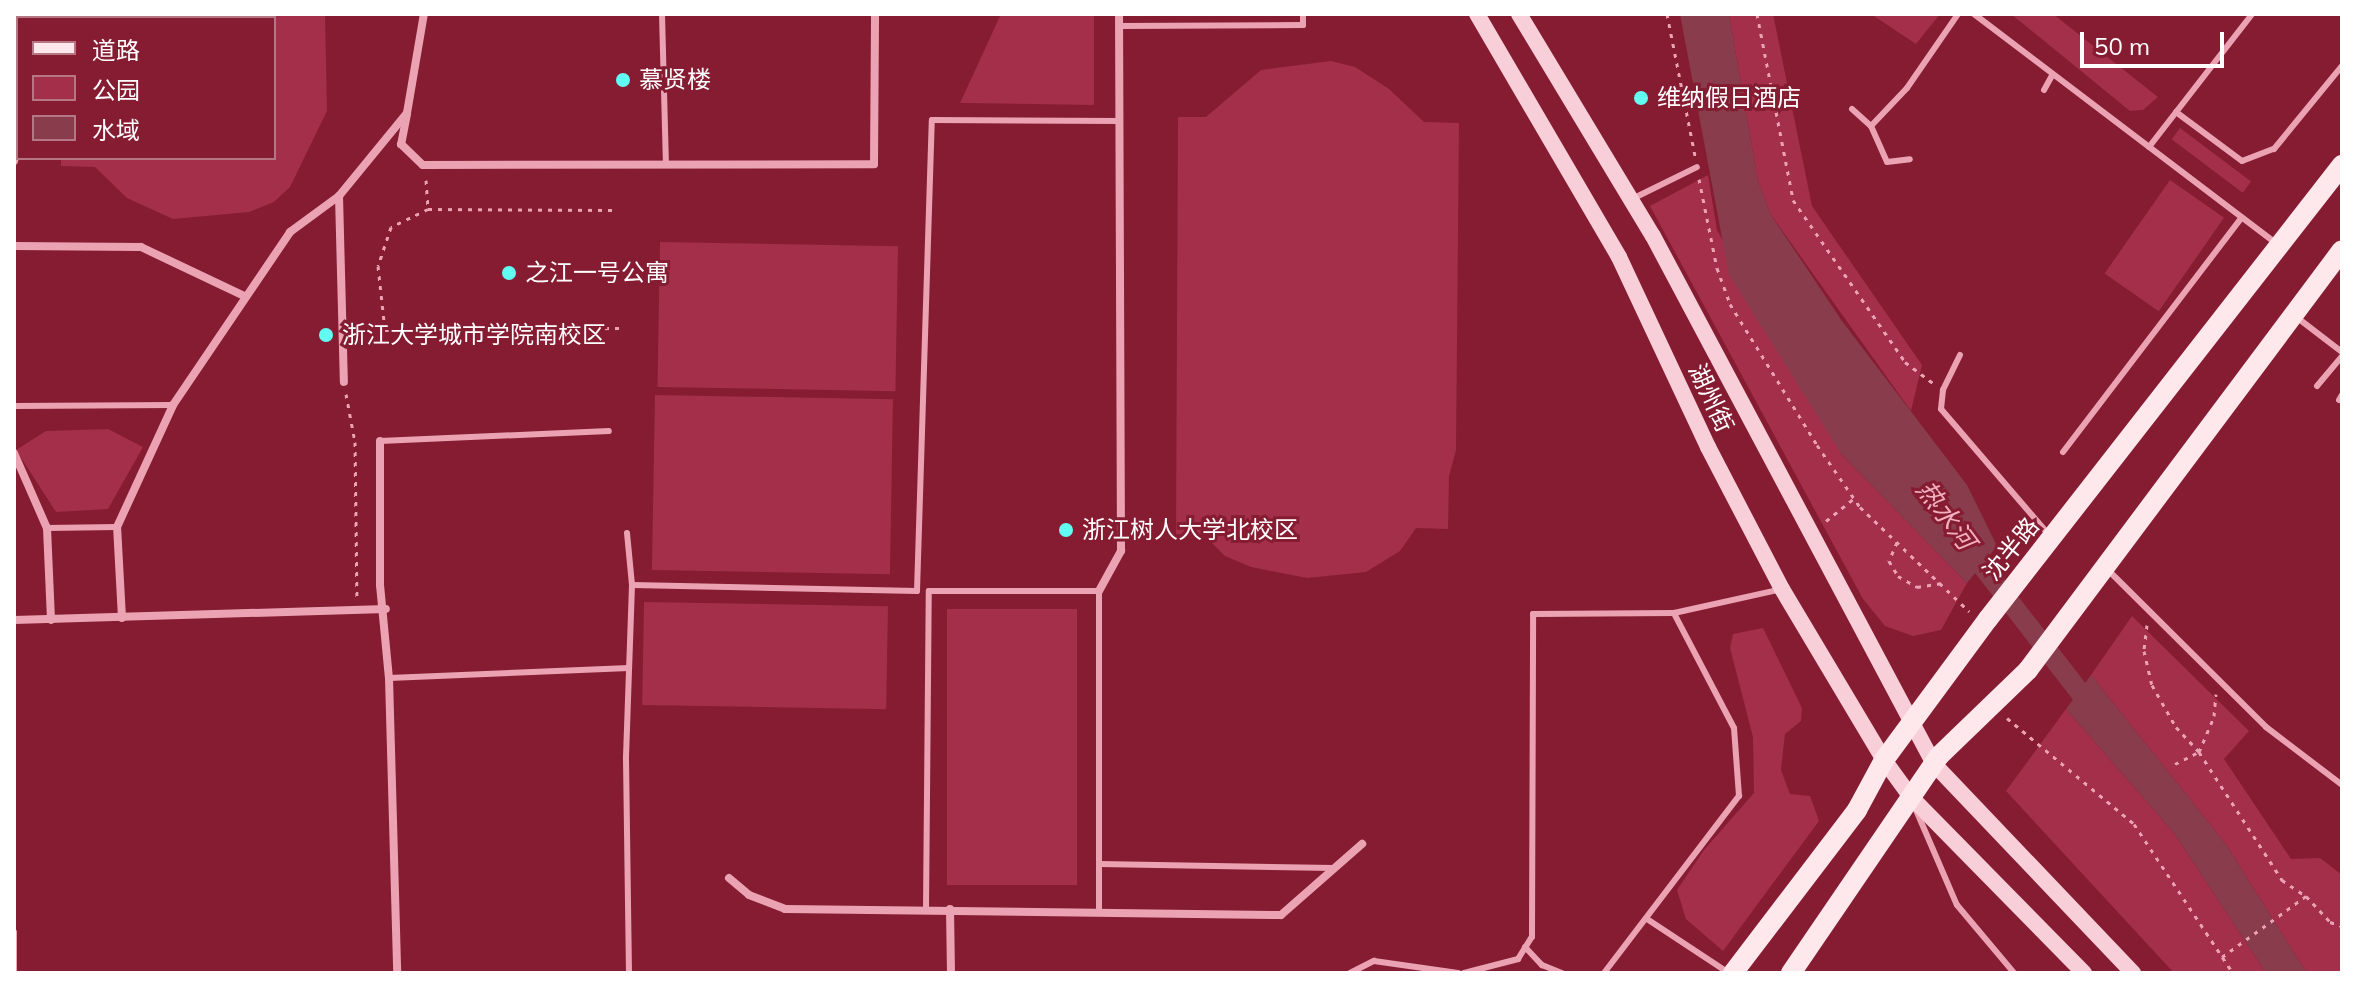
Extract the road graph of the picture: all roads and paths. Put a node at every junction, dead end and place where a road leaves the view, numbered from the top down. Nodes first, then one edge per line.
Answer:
1 (424, 14) edge
2 (662, 14) edge
3 (875, 14) edge
4 (1119, 14) edge
5 (1303, 14) edge
6 (1477, 14) edge
7 (1519, 14) edge
8 (1667, 14) edge
9 (1757, 14) edge
10 (1958, 14) edge
11 (1974, 14) edge
12 (2252, 14) edge
13 (1119, 26) junction
14 (2342, 66) edge
15 (2053, 74) junction
16 (2044, 90) dead end
17 (1852, 109) dead end
18 (2176, 112) junction
19 (407, 113) junction
20 (1120, 121) junction
21 (1871, 126) junction
22 (2149, 147) junction
23 (1910, 159) dead end
24 (666, 162) junction
25 (423, 165) junction
26 (2342, 165) edge
27 (1697, 167) junction
28 (339, 196) junction
29 (1631, 199) junction
30 (428, 209) junction
31 (613, 210) dead end
32 (2242, 217) junction
33 (2280, 245) junction
34 (14, 246) edge
35 (2342, 250) edge
36 (244, 296) junction
37 (2293, 313) junction
38 (619, 328) dead end
39 (2342, 354) edge
40 (1960, 355) dead end
41 (344, 382) joint
42 (2317, 386) dead end
43 (1943, 390) junction
44 (173, 405) junction
45 (14, 406) edge
46 (609, 431) dead end
47 (380, 441) joint
48 (2063, 452) dead end
49 (14, 453) edge
50 (1854, 498) junction
51 (117, 527) junction
52 (47, 528) junction
53 (627, 533) dead end
54 (1809, 534) junction
55 (2052, 539) junction
56 (1897, 542) junction
57 (2105, 568) junction
58 (1941, 583) junction
59 (632, 585) junction
60 (1782, 589) junction
61 (917, 591) junction
62 (929, 591) junction
63 (1099, 591) junction
64 (386, 609) junction
65 (2149, 609) junction
66 (357, 611) junction
67 (1674, 613) junction
68 (122, 618) junction
69 (14, 620) edge
70 (51, 620) junction
71 (1986, 623) junction
72 (629, 668) junction
73 (389, 678) junction
74 (2218, 678) junction
75 (1991, 706) junction
76 (1909, 725) junction
77 (2199, 752) junction
78 (1884, 760) junction
79 (1934, 764) junction
80 (2175, 764) dead end
81 (2342, 785) edge
82 (1911, 797) junction
83 (1362, 844) dead end
84 (1099, 864) junction
85 (1334, 868) junction
86 (729, 878) dead end
87 (2306, 896) junction
88 (926, 909) junction
89 (950, 909) junction
90 (1099, 911) junction
91 (1647, 919) junction
92 (2342, 926) edge
93 (14, 932) edge
94 (1525, 947) junction
95 (2222, 957) junction
96 (14, 973) edge
97 (397, 973) edge
98 (629, 973) edge
99 (951, 973) edge
100 (1350, 973) edge
101 (1458, 973) edge
102 (1464, 973) edge
103 (1562, 973) edge
104 (1604, 973) edge
105 (1731, 973) edge
106 (1791, 973) edge
107 (2014, 973) edge
108 (2084, 973) edge
109 (2133, 973) edge
110 (2233, 973) edge

1 - 19 street
2 - 24 lane
3 - 24 street
4 - 13 street
5 - 13 lane
6 - 60 main road, 湖州街
7 - 29 main road, 湖州街
8 - 27 path
9 - 43 path
10 - 21 lane
11 - 15 lane
12 - 18 lane
13 - 20 street
14 - 18 lane
15 - 16 lane
15 - 22 lane
17 - 21 lane
18 - 22 lane
19 - 25 street
19 - 28 street
20 - 61 lane
20 - 63 street
21 - 23 lane
22 - 32 lane
24 - 25 street
25 - 30 path
26 - 33 main road, 沈半路
27 - 29 lane
27 - 50 path
28 - 36 street
28 - 41 street
29 - 54 main road, 湖州街
30 - 31 path
30 - 38 path
32 - 33 lane
32 - 48 lane
33 - 55 main road, 沈半路
34 - 36 street
35 - 37 main road
36 - 44 street
37 - 39 lane
37 - 57 main road
39 - 42 lane
40 - 43 lane
41 - 66 path
43 - 55 lane
44 - 45 lane
44 - 51 street
46 - 47 lane
47 - 64 street
49 - 52 street
50 - 54 path
50 - 56 path
51 - 52 lane
51 - 68 street
52 - 70 street
53 - 59 lane
54 - 76 main road, 湖州街
55 - 71 main road, 沈半路
56 - 58 path
56 - 58 path
57 - 65 lane
57 - 75 main road
58 - 71 path
59 - 61 lane
59 - 72 lane
60 - 67 lane
60 - 78 main road, 湖州街
61 - 62 lane
62 - 63 lane
62 - 88 lane
63 - 84 lane
64 - 66 street
64 - 73 street
65 - 74 lane
65 - 77 path
66 - 68 street
67 - 91 lane
67 - 94 lane
68 - 70 street
69 - 70 street
71 - 76 main road, 沈半路
72 - 73 lane
72 - 98 lane
73 - 97 street
74 - 77 path
74 - 81 lane
75 - 79 main road
75 - 95 path
76 - 78 main road, 沈半路
76 - 79 main road, 湖州街
77 - 80 path
77 - 87 path
78 - 82 main road, 湖州街
78 - 105 main road, 沈半路
79 - 82 main road
79 - 109 main road, 湖州街
82 - 106 main road
82 - 107 lane
82 - 108 main road, 湖州街
83 - 85 street
84 - 85 lane
84 - 90 lane
85 - 90 street
86 - 88 street
87 - 92 path
87 - 95 path
88 - 89 street
89 - 90 street
89 - 99 street
91 - 104 lane
91 - 105 lane
93 - 96 lane
94 - 102 lane
94 - 103 lane
95 - 110 path
100 - 101 lane

